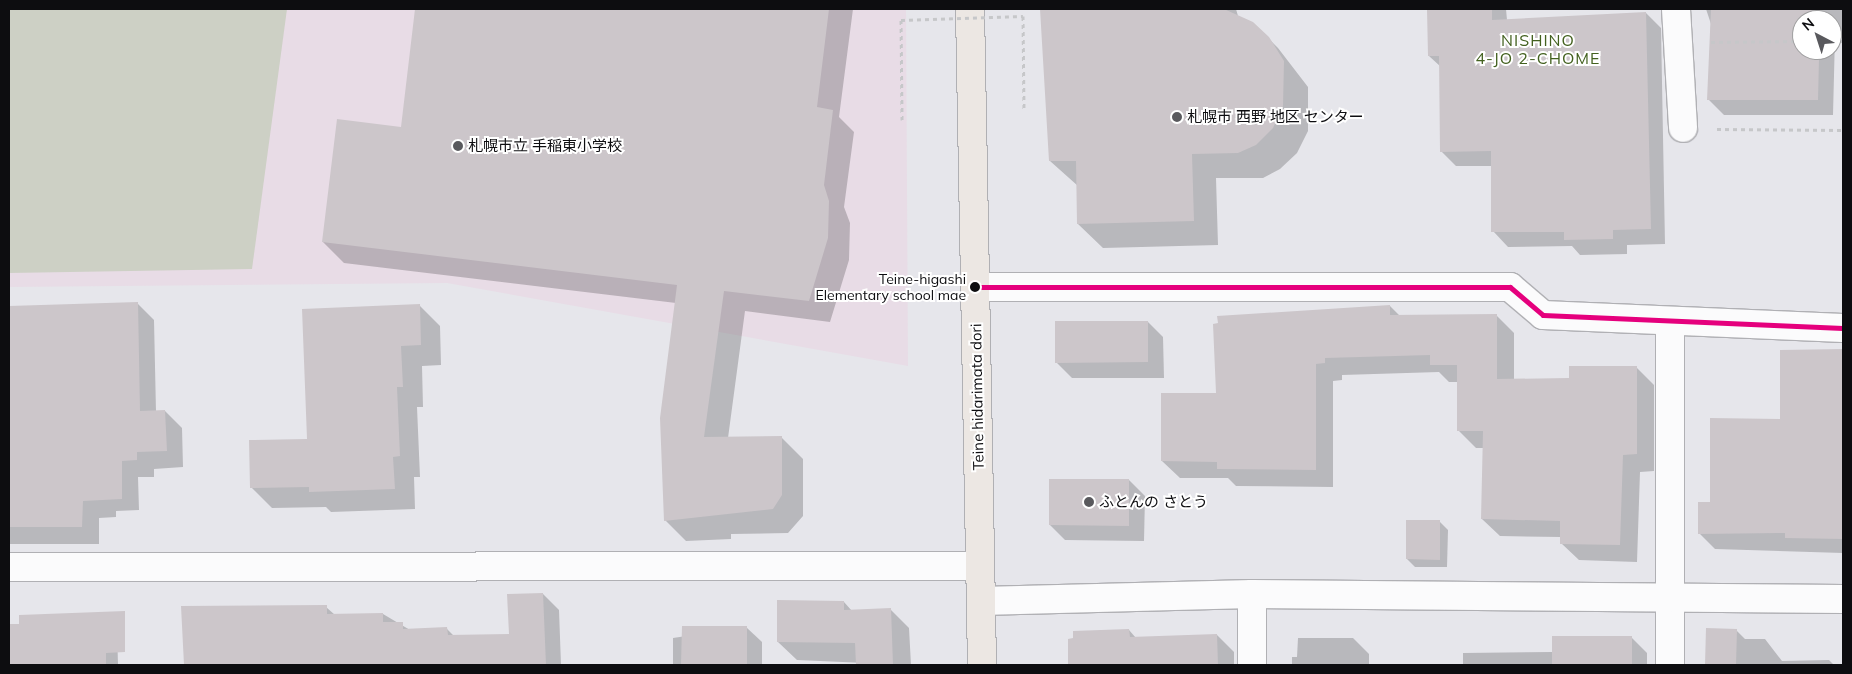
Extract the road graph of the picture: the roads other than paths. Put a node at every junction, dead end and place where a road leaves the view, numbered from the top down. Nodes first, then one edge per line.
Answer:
1 (970, 9) edge
2 (1676, 9) edge
3 (1684, 128) road end
4 (975, 287) junction
5 (1670, 321) junction
6 (1843, 328) edge
7 (980, 566) junction
8 (9, 567) edge
9 (1252, 594) junction
10 (1669, 598) junction
11 (1843, 600) edge
12 (981, 601) junction
13 (982, 665) edge
14 (1252, 665) edge
15 (1670, 665) edge

1 - 4 main road, Teine hidarimata dori
2 - 3 street
4 - 5 street
4 - 7 main road, Teine hidarimata dori
5 - 6 street
5 - 10 street
7 - 8 street
7 - 12 main road, Teine hidarimata dori
9 - 10 street
9 - 12 street
9 - 14 street
10 - 11 street
10 - 15 street
12 - 13 main road, Teine hidarimata dori

